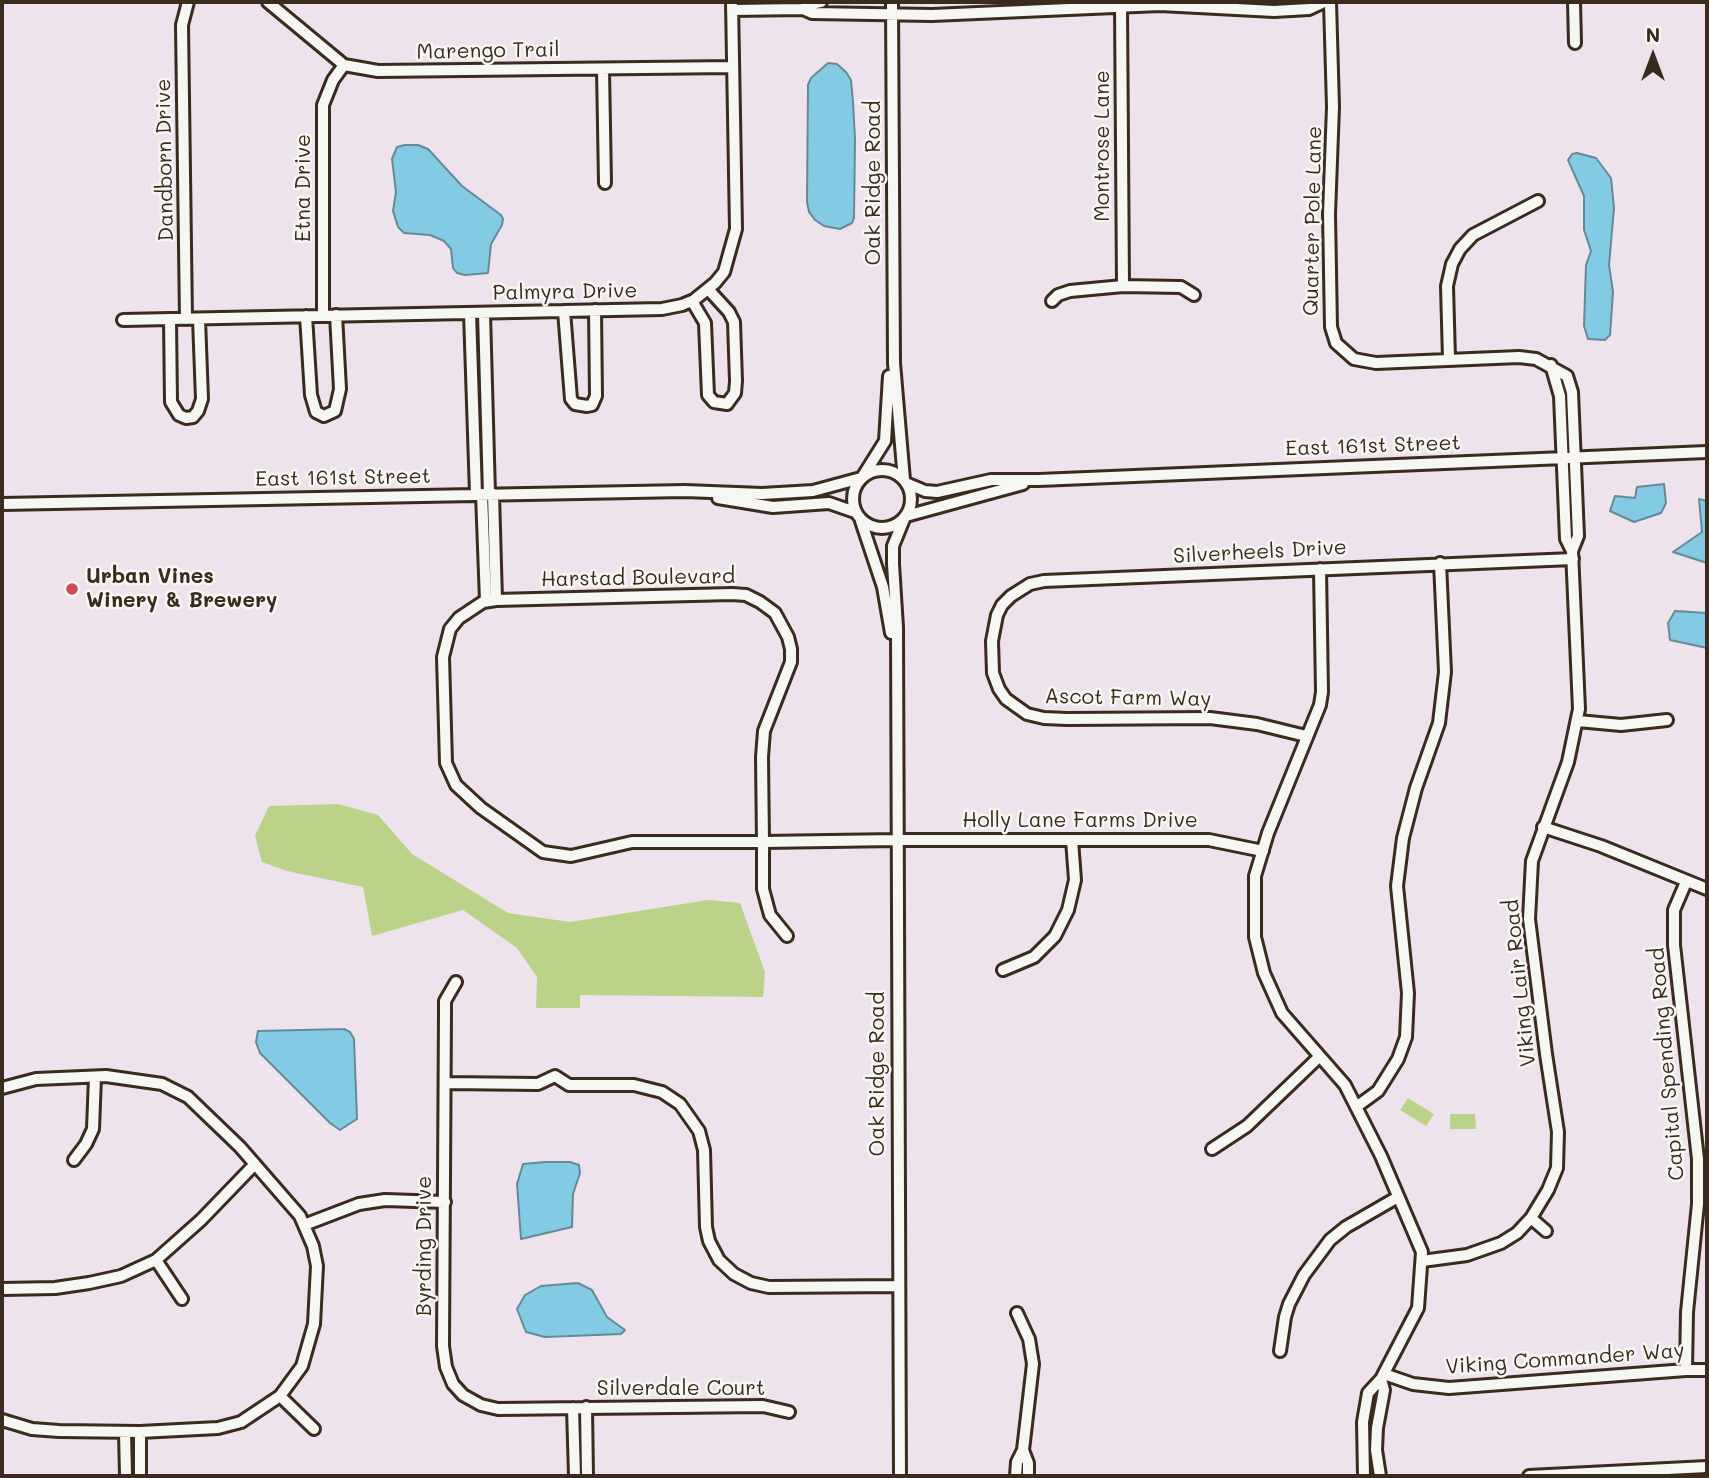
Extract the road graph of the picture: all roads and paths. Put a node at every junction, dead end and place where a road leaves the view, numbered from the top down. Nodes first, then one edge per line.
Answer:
1 (188, 2) edge
2 (268, 2) edge
3 (821, 2) edge
4 (892, 2) edge
5 (1324, 2) edge
6 (1329, 2) edge
7 (1574, 2) edge
8 (1121, 5) junction
9 (732, 6) edge
10 (803, 9) junction
11 (893, 14) junction
12 (1575, 43) dead end
13 (344, 65) junction
14 (733, 67) junction
15 (603, 69) junction
16 (605, 183) dead end
17 (1538, 201) dead end
18 (1123, 286) junction
19 (708, 289) junction
20 (1194, 295) dead end
21 (1052, 300) dead end
22 (692, 301) junction
23 (595, 310) junction
24 (564, 311) junction
25 (470, 313) junction
26 (484, 313) junction
27 (306, 316) junction
28 (323, 316) junction
29 (336, 316) junction
30 (170, 319) junction
31 (186, 319) junction
32 (199, 319) junction
33 (123, 320) dead end
34 (1449, 359) junction
35 (894, 363) junction
36 (1551, 365) junction
37 (1707, 452) edge
38 (1562, 457) junction
39 (1576, 457) junction
40 (862, 477) junction
41 (1040, 480) junction
42 (905, 482) junction
43 (685, 491) junction
44 (485, 494) junction
45 (2, 504) edge
46 (858, 516) junction
47 (905, 518) junction
48 (1572, 555) junction
49 (1440, 563) junction
50 (1320, 569) junction
51 (491, 601) junction
52 (991, 649) joint
53 (895, 671) junction
54 (1667, 720) dead end
55 (1578, 721) junction
56 (1306, 736) junction
57 (1543, 827) junction
58 (896, 840) junction
59 (1072, 840) junction
60 (763, 842) junction
61 (1263, 851) junction
62 (1686, 882) junction
63 (1707, 889) edge
64 (787, 936) dead end
65 (1003, 970) dead end
66 (456, 982) dead end
67 (1319, 1057) junction
68 (95, 1077) junction
69 (445, 1083) junction
70 (2, 1088) edge
71 (1356, 1107) junction
72 (1212, 1149) dead end
73 (74, 1160) dead end
74 (255, 1164) junction
75 (1398, 1197) junction
76 (445, 1202) junction
77 (1531, 1218) junction
78 (304, 1225) junction
79 (1546, 1231) dead end
80 (156, 1259) junction
81 (1422, 1261) junction
82 (898, 1286) junction
83 (2, 1289) edge
84 (183, 1299) dead end
85 (1017, 1313) dead end
86 (1280, 1351) dead end
87 (1686, 1370) junction
88 (1707, 1370) edge
89 (1383, 1376) junction
90 (281, 1396) junction
91 (573, 1408) junction
92 (586, 1408) junction
93 (789, 1412) dead end
94 (2, 1420) edge
95 (314, 1429) dead end
96 (125, 1432) junction
97 (140, 1432) junction
98 (1023, 1450) junction
99 (1707, 1467) edge
100 (1563, 1475) edge
101 (126, 1476) edge
102 (140, 1476) edge
103 (575, 1476) edge
104 (587, 1476) edge
105 (900, 1476) edge
106 (1016, 1476) edge
107 (1028, 1476) edge
108 (1364, 1476) edge
109 (1380, 1476) edge
110 (1529, 1476) edge
111 (1549, 1476) edge

1 - 31 street, Dandborn Drive
2 - 13 street, Marengo Trail
3 - 10 street
4 - 11 street, Oak Ridge Road
5 - 8 street
6 - 34 street, Quarter Pole Lane
7 - 12 street
8 - 11 street
8 - 18 street, Montrose Lane
9 - 10 street
9 - 14 street, Palmyra Drive
10 - 11 street
11 - 35 street, Oak Ridge Road
13 - 15 street, Marengo Trail
13 - 28 street, Etna Drive
14 - 15 street, Marengo Trail
14 - 19 street, Palmyra Drive
15 - 16 street
17 - 34 street
18 - 20 street
18 - 21 street
19 - 22 street, Palmyra Drive
19 - 22 street
22 - 23 street, Palmyra Drive
23 - 24 street, Palmyra Drive
23 - 24 street
24 - 26 street, Palmyra Drive
25 - 26 street, Palmyra Drive
25 - 29 street, Palmyra Drive
25 - 44 street
26 - 44 street
27 - 28 street, Palmyra Drive
27 - 29 street
27 - 32 street, Palmyra Drive
28 - 29 street, Palmyra Drive
30 - 31 street, Palmyra Drive
30 - 32 street
30 - 33 street, Palmyra Drive
31 - 32 street, Palmyra Drive
34 - 36 street, Quarter Pole Lane
35 - 40 street, Oak Ridge Road
35 - 42 street, Oak Ridge Road
36 - 38 street
36 - 39 street
37 - 39 street, East 161st Street
38 - 39 street, East 161st Street
38 - 41 street, East 161st Street
38 - 48 street, Viking Lair Road
39 - 48 street
40 - 42 street
40 - 43 street, East 161st Street
40 - 46 street
41 - 42 street, East 161st Street
41 - 47 street, East 161st Street
42 - 47 street
43 - 44 street, East 161st Street
43 - 46 street, East 161st Street
44 - 45 street, East 161st Street
44 - 51 street
46 - 47 street
46 - 53 street, Oak Ridge Road
47 - 53 street, Oak Ridge Road
48 - 49 street, Silverheels Drive
48 - 55 street, Viking Lair Road
49 - 50 street, Silverheels Drive
49 - 71 street
50 - 52 street, Silverheels Drive
50 - 56 street
51 - 60 street, Harstad Boulevard
51 - 60 street, Holly Lane Farms Drive
52 - 56 street, Ascot Farm Way
53 - 58 street, Oak Ridge Road
54 - 55 street
55 - 57 street, Viking Lair Road
56 - 61 street
57 - 62 street
57 - 77 street, Viking Lair Road
58 - 59 street, Holly Lane Farms Drive
58 - 60 street, Holly Lane Farms Drive
58 - 82 street, Oak Ridge Road
59 - 61 street, Holly Lane Farms Drive
59 - 65 street
60 - 64 street
61 - 67 street
62 - 63 street
62 - 87 street, Capital Spending Road
66 - 69 street, Byrding Drive
67 - 71 street
67 - 72 street
68 - 70 street
68 - 73 street
68 - 74 street
69 - 76 street, Byrding Drive
69 - 82 street
71 - 75 street
74 - 78 street
74 - 80 street
75 - 81 street
75 - 86 street
76 - 78 street
76 - 91 street, Byrding Drive
77 - 79 street
77 - 81 street, Viking Lair Road
78 - 90 street
80 - 83 street
80 - 84 street
81 - 89 street
82 - 105 street, Oak Ridge Road
85 - 98 street
87 - 88 street, Viking Commander Way
87 - 89 street, Viking Commander Way
89 - 108 street
89 - 109 street
90 - 95 street
90 - 97 street
91 - 92 street, Silverdale Court
91 - 103 street
92 - 93 street, Silverdale Court
92 - 104 street
94 - 96 street
96 - 97 street
96 - 101 street
97 - 102 street
98 - 106 street
98 - 107 street
99 - 100 street
100 - 111 street
110 - 111 street

